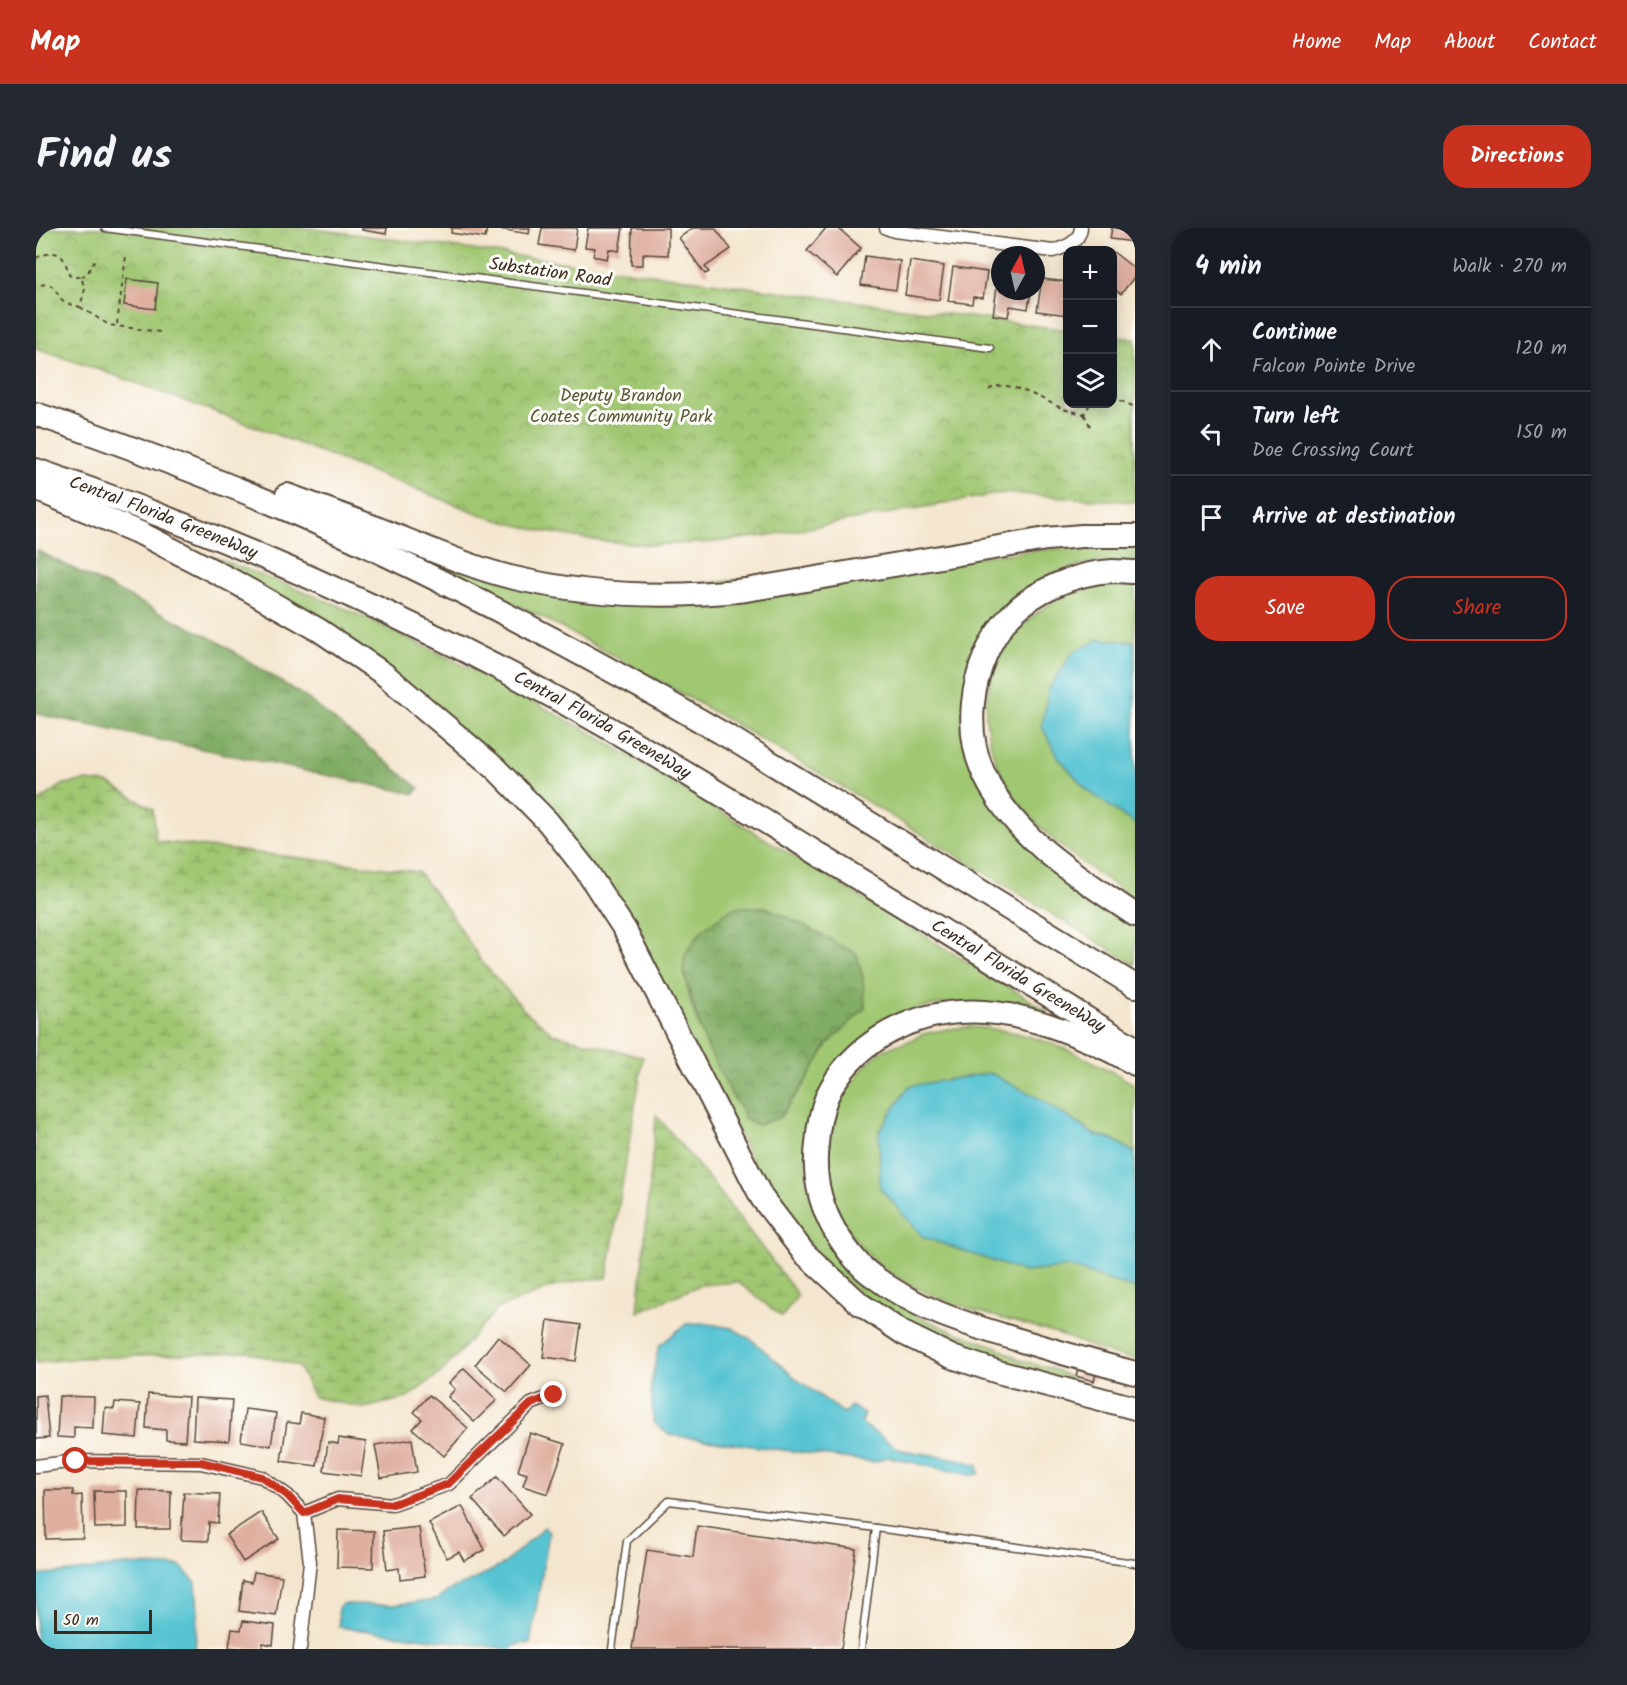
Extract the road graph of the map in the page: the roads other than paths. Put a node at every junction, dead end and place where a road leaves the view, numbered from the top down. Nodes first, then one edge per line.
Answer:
1 (105, 228) edge
2 (886, 228) edge
3 (1081, 228) edge
4 (990, 348) dead end
5 (36, 414) edge
6 (36, 470) edge
7 (36, 489) edge
8 (1135, 536) edge
9 (1135, 572) edge
10 (1135, 915) edge
11 (1135, 986) edge
12 (1135, 1048) edge
13 (1135, 1064) edge
14 (1135, 1373) edge
15 (554, 1395) dead end
16 (1135, 1408) edge
17 (36, 1466) edge
18 (304, 1513) junction
19 (876, 1528) junction
20 (1135, 1563) edge
21 (300, 1649) edge
22 (612, 1649) edge
23 (861, 1649) edge

1 - 4 lane, Substation Road
2 - 3 street
5 - 8 highway
5 - 11 highway
6 - 12 highway, Central Florida GreeneWay
7 - 16 highway
9 - 10 highway
13 - 14 highway
15 - 18 street
17 - 18 street
18 - 21 street
19 - 20 lane
19 - 22 lane
19 - 23 lane

